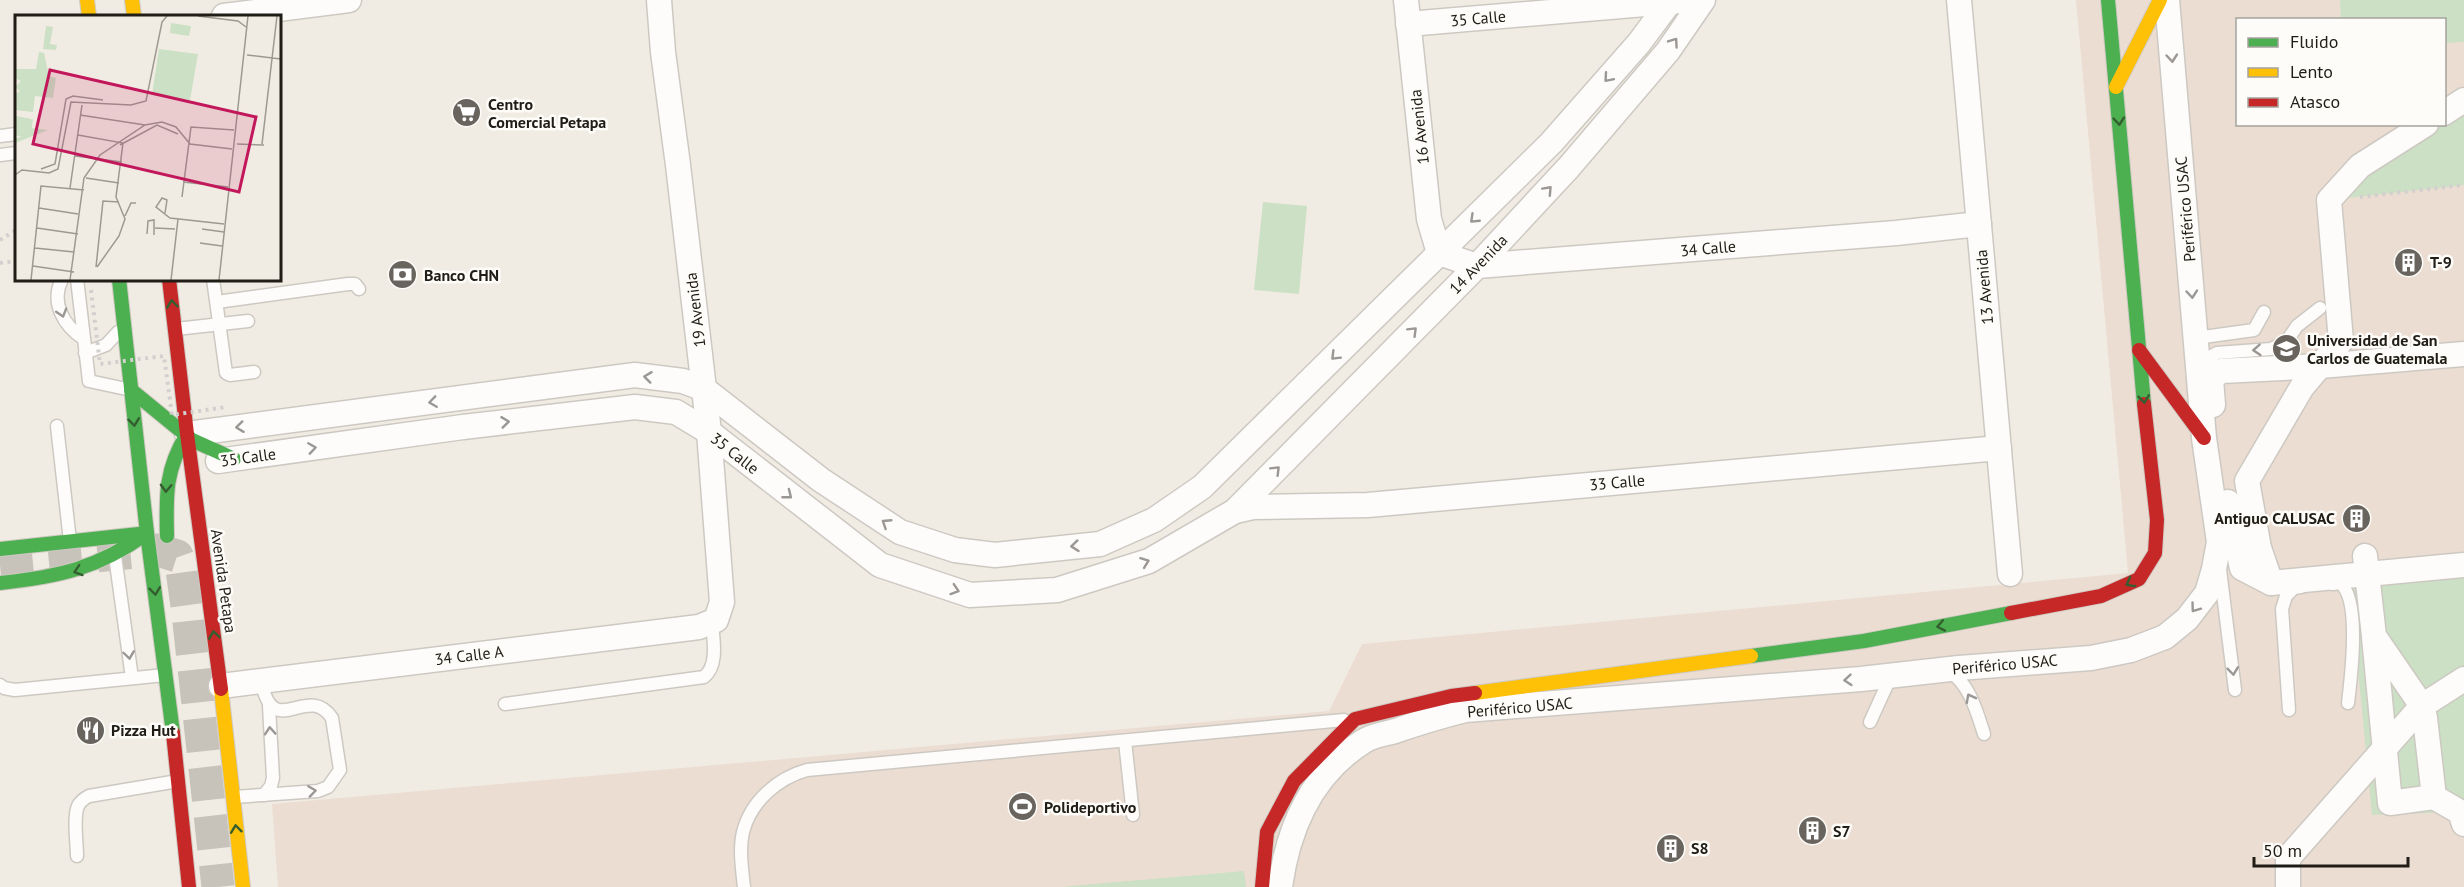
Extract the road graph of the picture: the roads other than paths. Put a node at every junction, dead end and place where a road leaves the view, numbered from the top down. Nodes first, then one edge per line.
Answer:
1 (87, 0) edge
2 (132, 0) edge
3 (349, 0) edge
4 (659, 0) edge
5 (1406, 0) edge
6 (1703, 0) edge
7 (1959, 0) edge
8 (2108, 0) edge
9 (2160, 0) edge
10 (2167, 0) edge
11 (1678, 1) edge
12 (89, 15) edge
13 (134, 15) edge
14 (232, 15) edge
15 (1408, 24) junction
16 (2116, 87) junction
17 (2464, 100) edge
18 (2446, 112) edge
19 (2423, 126) edge
20 (15, 134) edge
21 (0, 136) edge
22 (15, 153) edge
23 (0, 155) edge
24 (1979, 224) junction
25 (1439, 253) junction
26 (1478, 266) junction
27 (62, 280) edge
28 (77, 280) edge
29 (119, 280) edge
30 (169, 280) edge
31 (213, 280) edge
32 (359, 290) dead end
33 (217, 302) junction
34 (2320, 308) dead end
35 (2264, 312) dead end
36 (123, 320) junction
37 (248, 321) dead end
38 (220, 324) junction
39 (175, 330) junction
40 (2196, 338) junction
41 (84, 339) junction
42 (2138, 349) junction
43 (85, 353) junction
44 (2464, 354) edge
45 (179, 360) junction
46 (128, 364) junction
47 (2320, 366) junction
48 (254, 372) dead end
49 (2199, 372) junction
50 (163, 375) dead end
51 (144, 376) dead end
52 (704, 389) junction
53 (131, 390) junction
54 (57, 426) dead end
55 (709, 432) junction
56 (187, 434) junction
57 (2204, 438) junction
58 (1999, 448) junction
59 (234, 459) junction
60 (192, 465) junction
61 (1202, 487) joint
62 (1235, 511) junction
63 (147, 532) junction
64 (71, 542) junction
65 (0, 549) edge
66 (2217, 551) junction
67 (168, 553) dead end
68 (115, 555) junction
69 (2366, 565) junction
70 (2464, 565) edge
71 (2010, 574) dead end
72 (0, 583) edge
73 (2271, 583) junction
74 (714, 621) junction
75 (2374, 636) junction
76 (1946, 669) junction
77 (165, 675) junction
78 (1891, 676) junction
79 (132, 678) junction
80 (2464, 679) edge
81 (261, 681) junction
82 (0, 685) edge
83 (221, 686) junction
84 (2235, 690) dead end
85 (2348, 703) dead end
86 (505, 704) dead end
87 (268, 706) junction
88 (2422, 706) junction
89 (2289, 710) dead end
90 (1354, 719) junction
91 (1870, 722) dead end
92 (1984, 734) dead end
93 (1125, 741) junction
94 (2385, 748) junction
95 (179, 781) junction
96 (264, 795) junction
97 (232, 797) junction
98 (2434, 797) junction
99 (1133, 815) dead end
100 (2463, 816) edge
101 (77, 856) dead end
102 (189, 887) edge
103 (243, 887) edge
104 (744, 887) edge
105 (1262, 887) edge
106 (1280, 887) edge
107 (2288, 887) edge

1 - 12 street
2 - 13 street
3 - 14 street
4 - 52 street, 19 Avenida
5 - 15 street, 16 Avenida
26 -> 6 street, 14 Avenida
7 - 24 street, 13 Avenida
8 - 16 street, Periférico USAC
9 - 16 street
10 -> 40 street, Periférico USAC
11 - 15 street, 35 Calle
11 -> 25 street, 14 Avenida
15 - 25 street, 16 Avenida
16 -> 42 street, Periférico USAC
17 - 18 street
19 - 47 street
20 - 21 lane
22 - 23 lane
24 - 26 street, 34 Calle
24 - 58 street, 13 Avenida
25 - 26 street, 34 Calle
25 -> 61 street, 14 Avenida
62 -> 26 street, 14 Avenida
27 -> 41 lane
28 - 41 lane
29 - 36 street
39 -> 30 street, Avenida Petapa
31 - 33 lane
32 - 33 lane
33 - 38 lane
34 -> 49 lane
35 - 40 lane
36 - 43 lane
36 - 46 street
37 - 38 lane
38 - 39 lane
38 - 48 lane
39 - 45 street, Avenida Petapa
40 - 49 street, Periférico USAC
41 - 43 lane
42 - 57 street
42 -> 90 street, Periférico USAC
43 - 53 lane
44 - 47 street
45 - 50 street
45 - 56 street, Avenida Petapa
46 - 51 street
46 - 53 street
47 - 73 street
47 - 73 street
49 - 57 street, Periférico USAC
52 - 55 street, 19 Avenida
52 -> 56 street, 35 Calle
61 -> 52 street, 35 Calle
53 - 56 street
53 -> 63 street
54 - 64 lane
59 -> 55 street, 35 Calle
55 -> 62 street, 35 Calle
55 - 74 street, 19 Avenida
56 - 59 street
56 - 60 street, Avenida Petapa
56 -> 67 street
57 - 66 street, Periférico USAC
58 - 62 street, 33 Calle
58 - 71 street, 13 Avenida
59 - 60 street, 35 Calle
83 -> 60 street, Avenida Petapa
63 - 64 street
63 - 68 street
63 -> 77 street
64 - 65 street
66 -> 76 street, Periférico USAC
66 -> 84 lane
68 -> 72 street
68 -> 79 lane
69 - 70 street
69 - 73 street
69 - 75 street
74 - 81 street, 34 Calle A
74 - 86 lane
75 - 88 street
75 - 94 street
76 - 78 street, Periférico USAC
92 -> 76 lane
77 - 79 lane
77 - 95 street
78 - 91 lane
78 -> 106 street, Periférico USAC
79 - 82 lane
80 - 88 street
81 - 83 street, 34 Calle A
81 - 87 lane
83 - 97 street, Avenida Petapa
85 - 89 lane
96 -> 87 lane
96 -> 87 lane
88 - 94 street
88 - 98 street
90 - 93 lane
90 - 105 street
93 - 99 lane
93 - 104 lane
94 - 98 street
94 - 107 street
95 - 101 lane
95 - 102 street
96 - 97 lane
103 -> 97 street, Avenida Petapa
98 - 100 street

